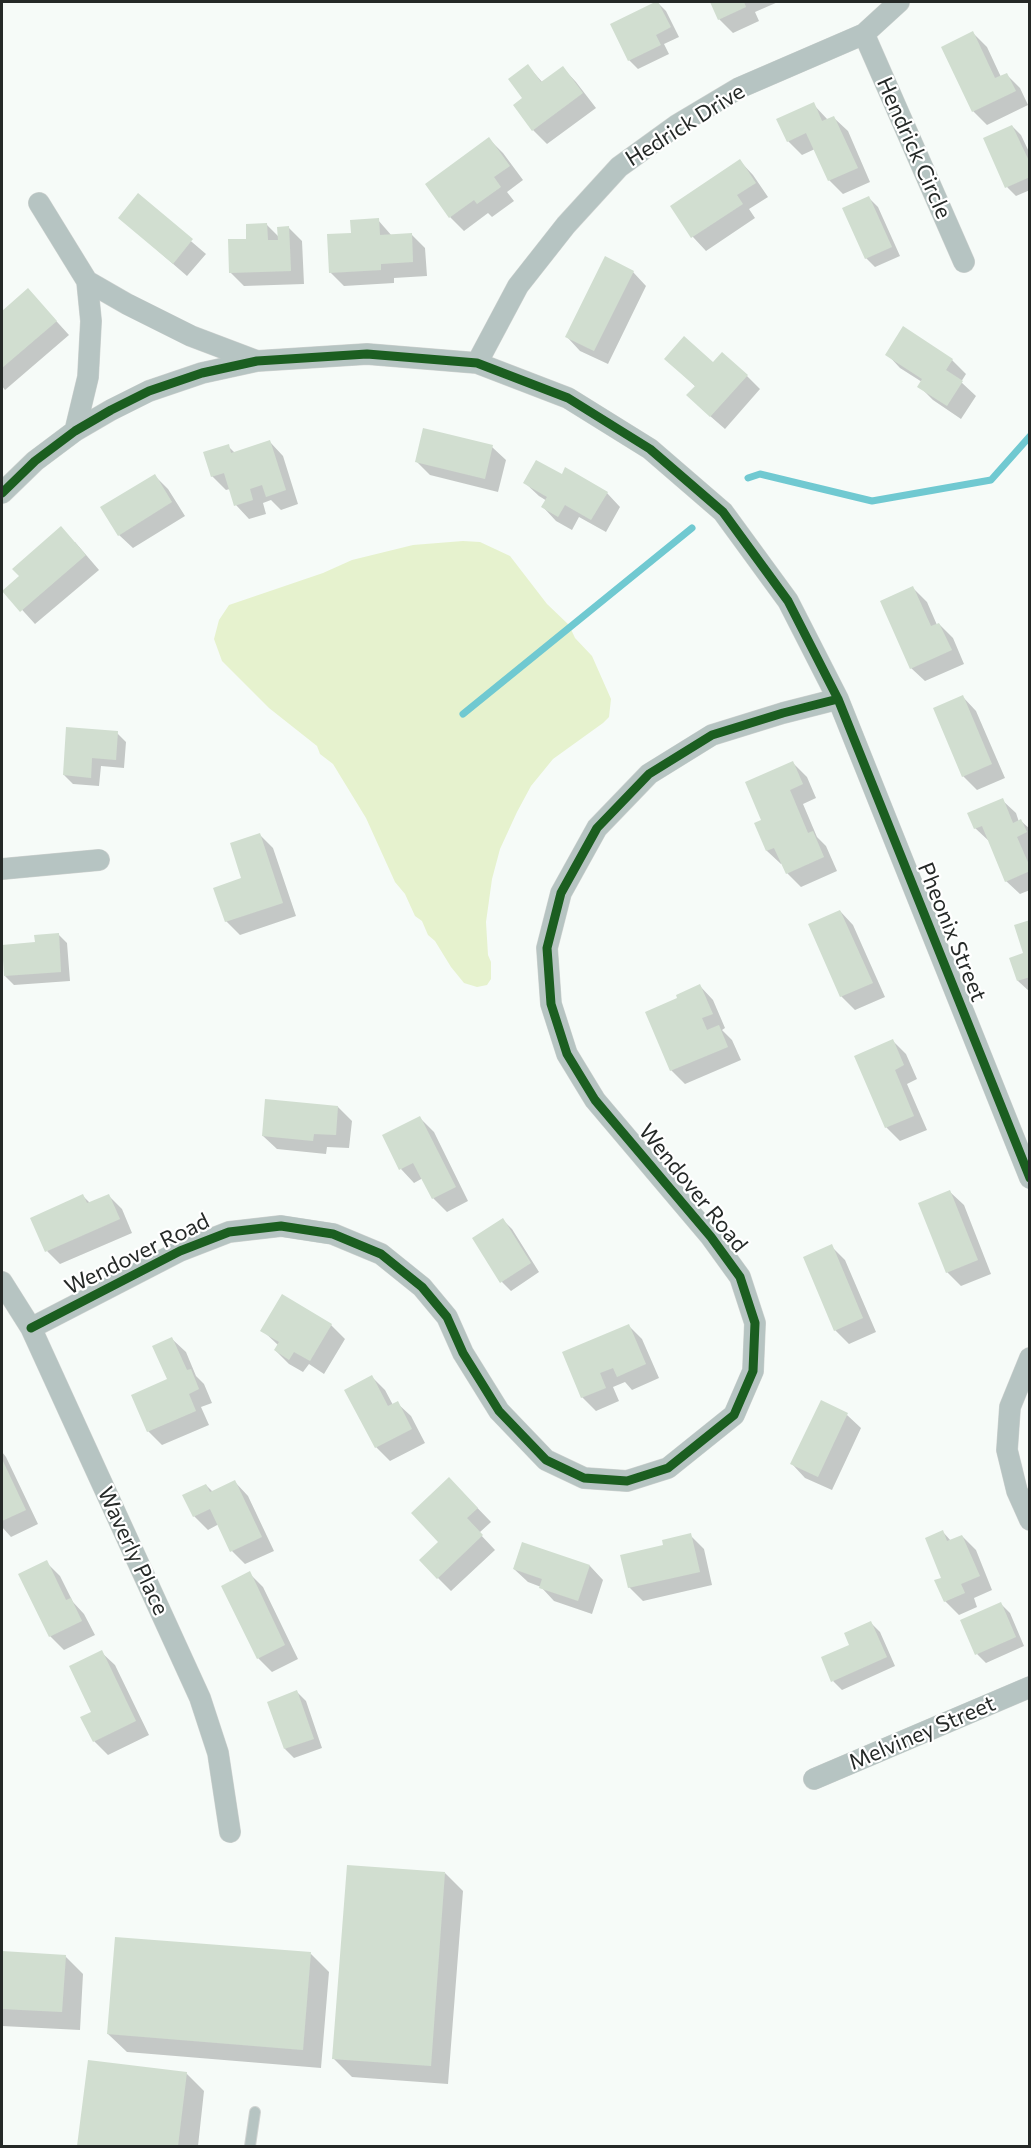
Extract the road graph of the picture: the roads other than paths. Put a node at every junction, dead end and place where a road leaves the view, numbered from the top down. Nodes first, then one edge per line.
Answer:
1 (899, 2) edge
2 (864, 34) junction
3 (39, 203) dead end
4 (964, 261) dead end
5 (87, 281) junction
6 (257, 361) junction
7 (477, 363) junction
8 (75, 431) junction
9 (2, 493) edge
10 (838, 699) junction
11 (99, 860) dead end
12 (2, 869) edge
13 (1029, 1178) edge
14 (2, 1282) edge
15 (31, 1328) junction
16 (1029, 1358) edge
17 (1029, 1520) edge
18 (1029, 1687) edge
19 (814, 1779) dead end
20 (230, 1833) dead end
21 (255, 2112) dead end
22 (250, 2146) edge

1 - 2 street, Hedrick Drive
2 - 4 street, Hendrick Circle
2 - 7 street, Hedrick Drive
3 - 5 street
5 - 6 street
5 - 8 street
6 - 7 street, Pheonix Street
6 - 8 street
7 - 10 street, Pheonix Street
8 - 9 street
10 - 13 street, Pheonix Street
10 - 15 street, Wendover Road
11 - 12 street
14 - 15 street, Waverly Place
15 - 20 street, Waverly Place
16 - 17 street
18 - 19 street, Melviney Street
21 - 22 lane

